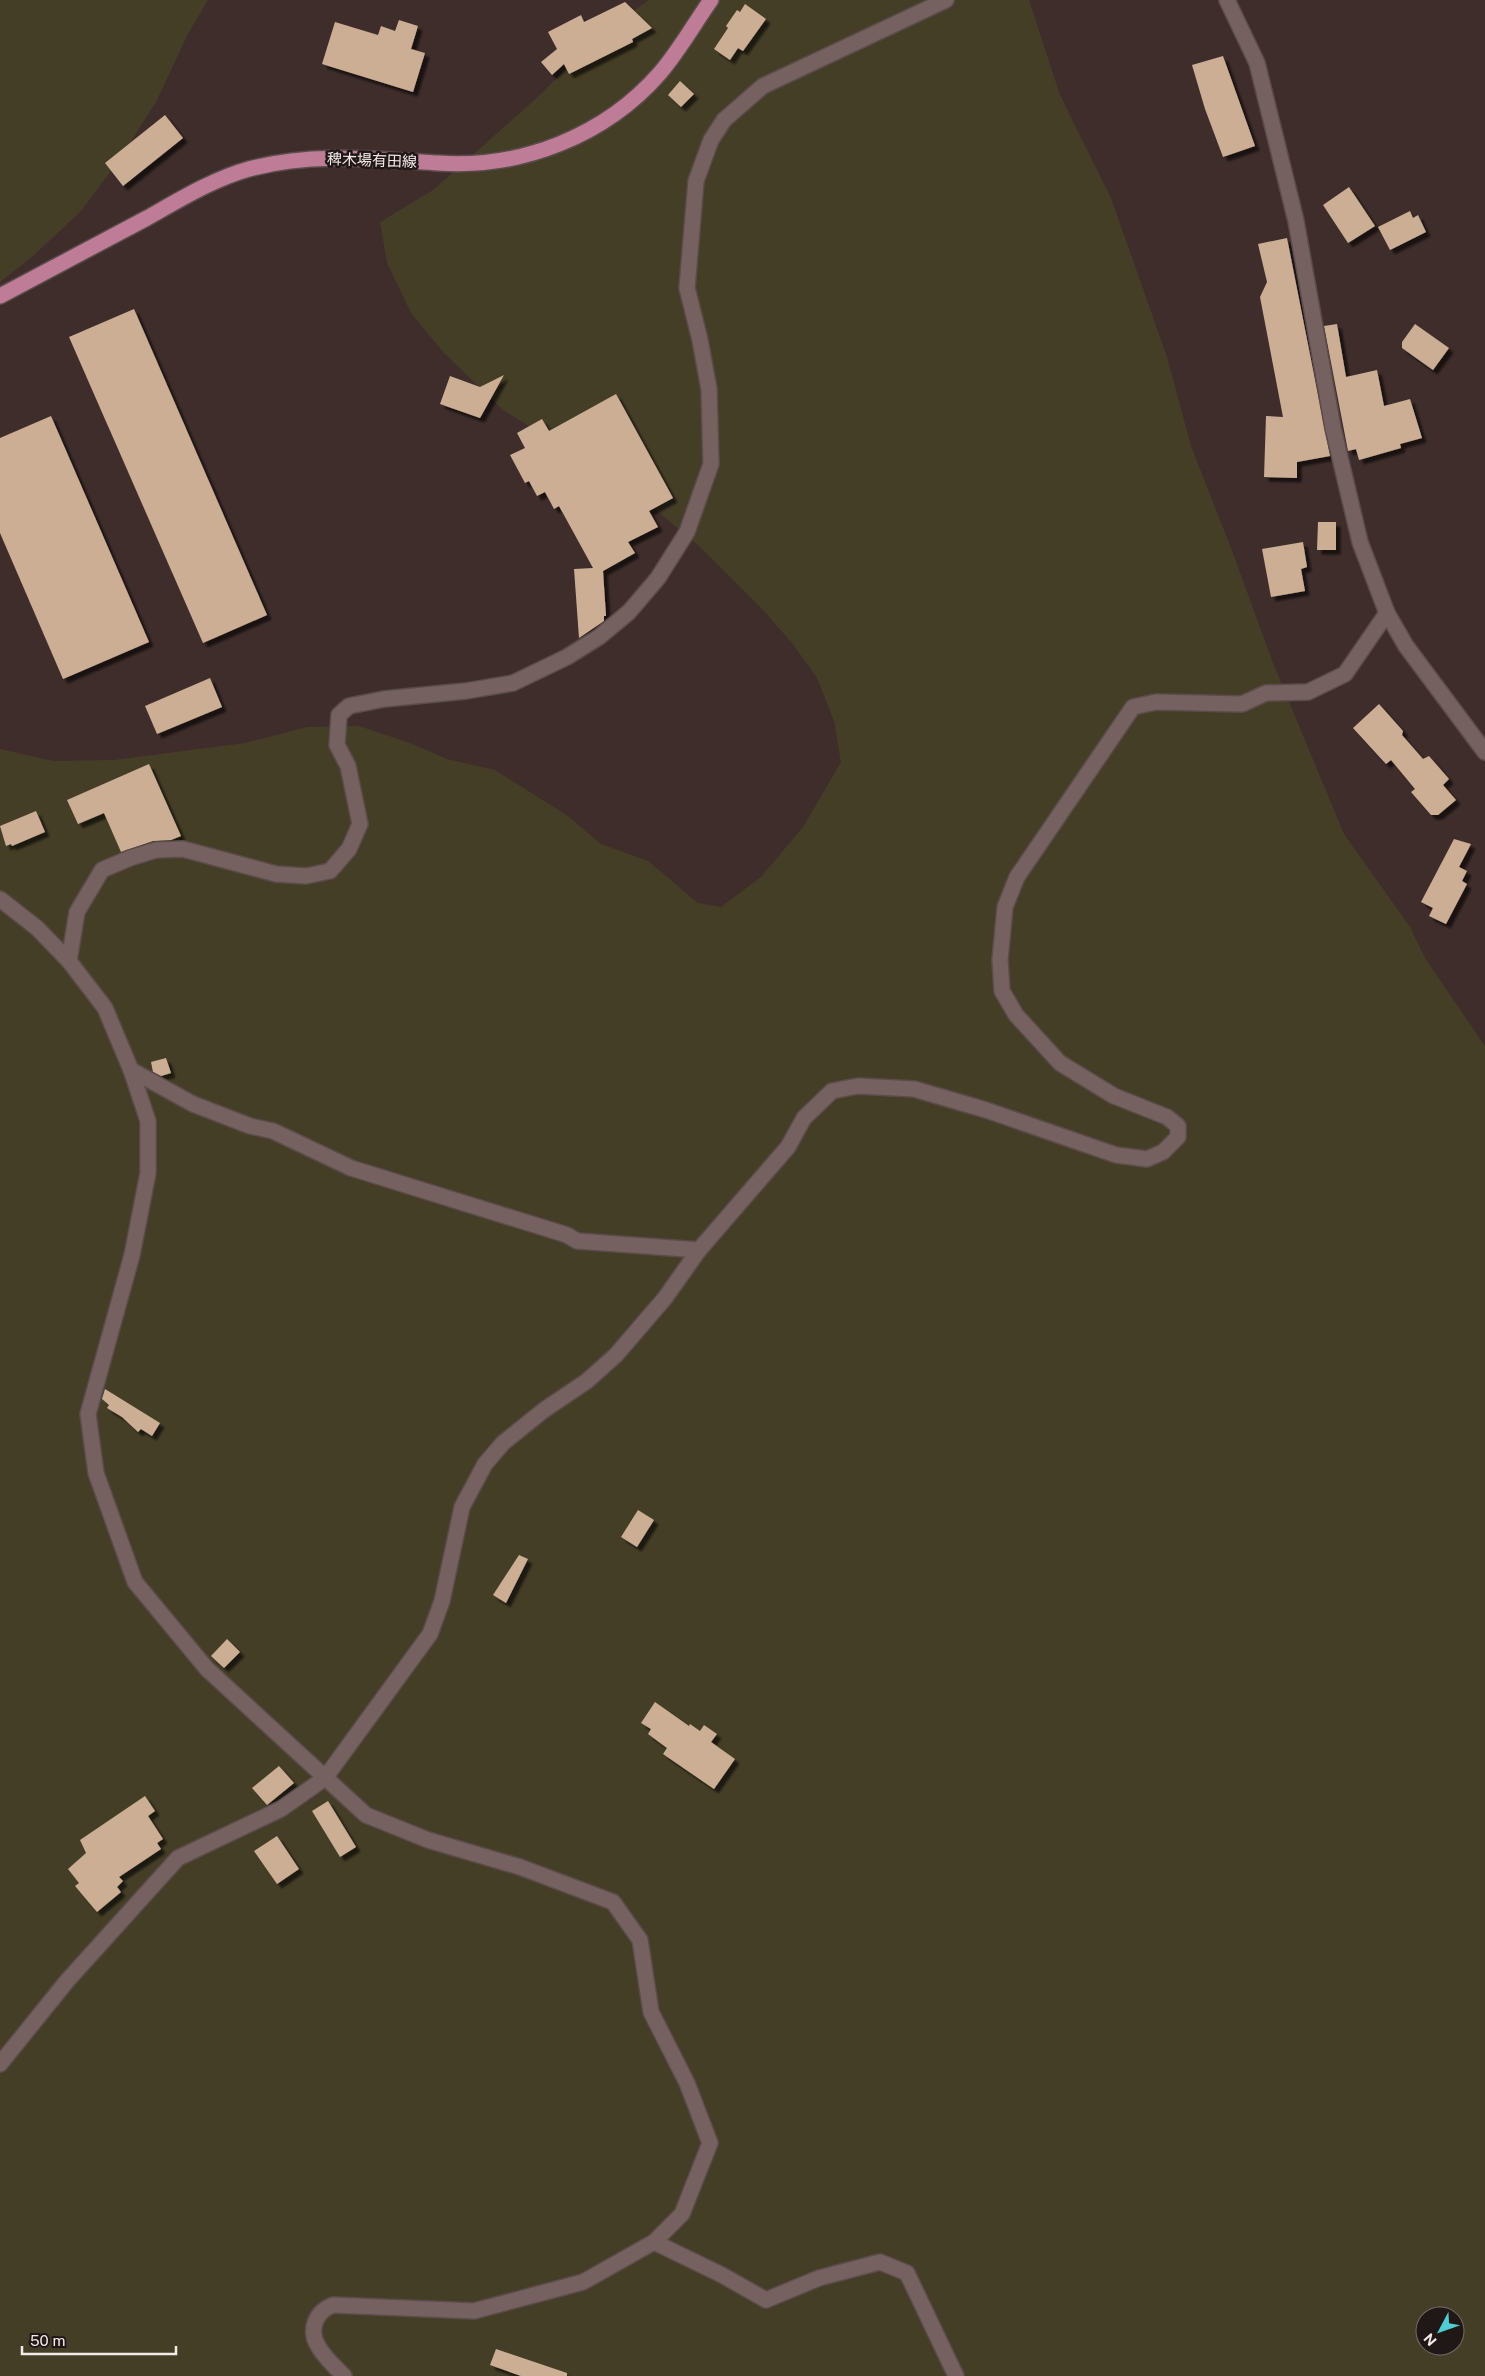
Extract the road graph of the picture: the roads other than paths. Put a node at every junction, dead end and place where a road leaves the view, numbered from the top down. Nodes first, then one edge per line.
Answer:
1 (711, 0) edge
2 (946, 0) edge
3 (1227, 0) edge
4 (0, 296) edge
5 (1387, 613) junction
6 (1485, 752) edge
7 (0, 899) edge
8 (69, 961) junction
9 (131, 1070) junction
10 (699, 1250) junction
11 (325, 1778) junction
12 (0, 2064) edge
13 (654, 2242) junction
14 (344, 2376) edge
15 (956, 2376) edge

1 - 4 main road, 稗木場有田線
2 - 8 street
3 - 5 street
5 - 6 street
5 - 10 street
7 - 8 street
8 - 9 street
9 - 10 street
9 - 11 street
10 - 11 street
11 - 12 street
11 - 13 street
13 - 14 street
13 - 15 street

